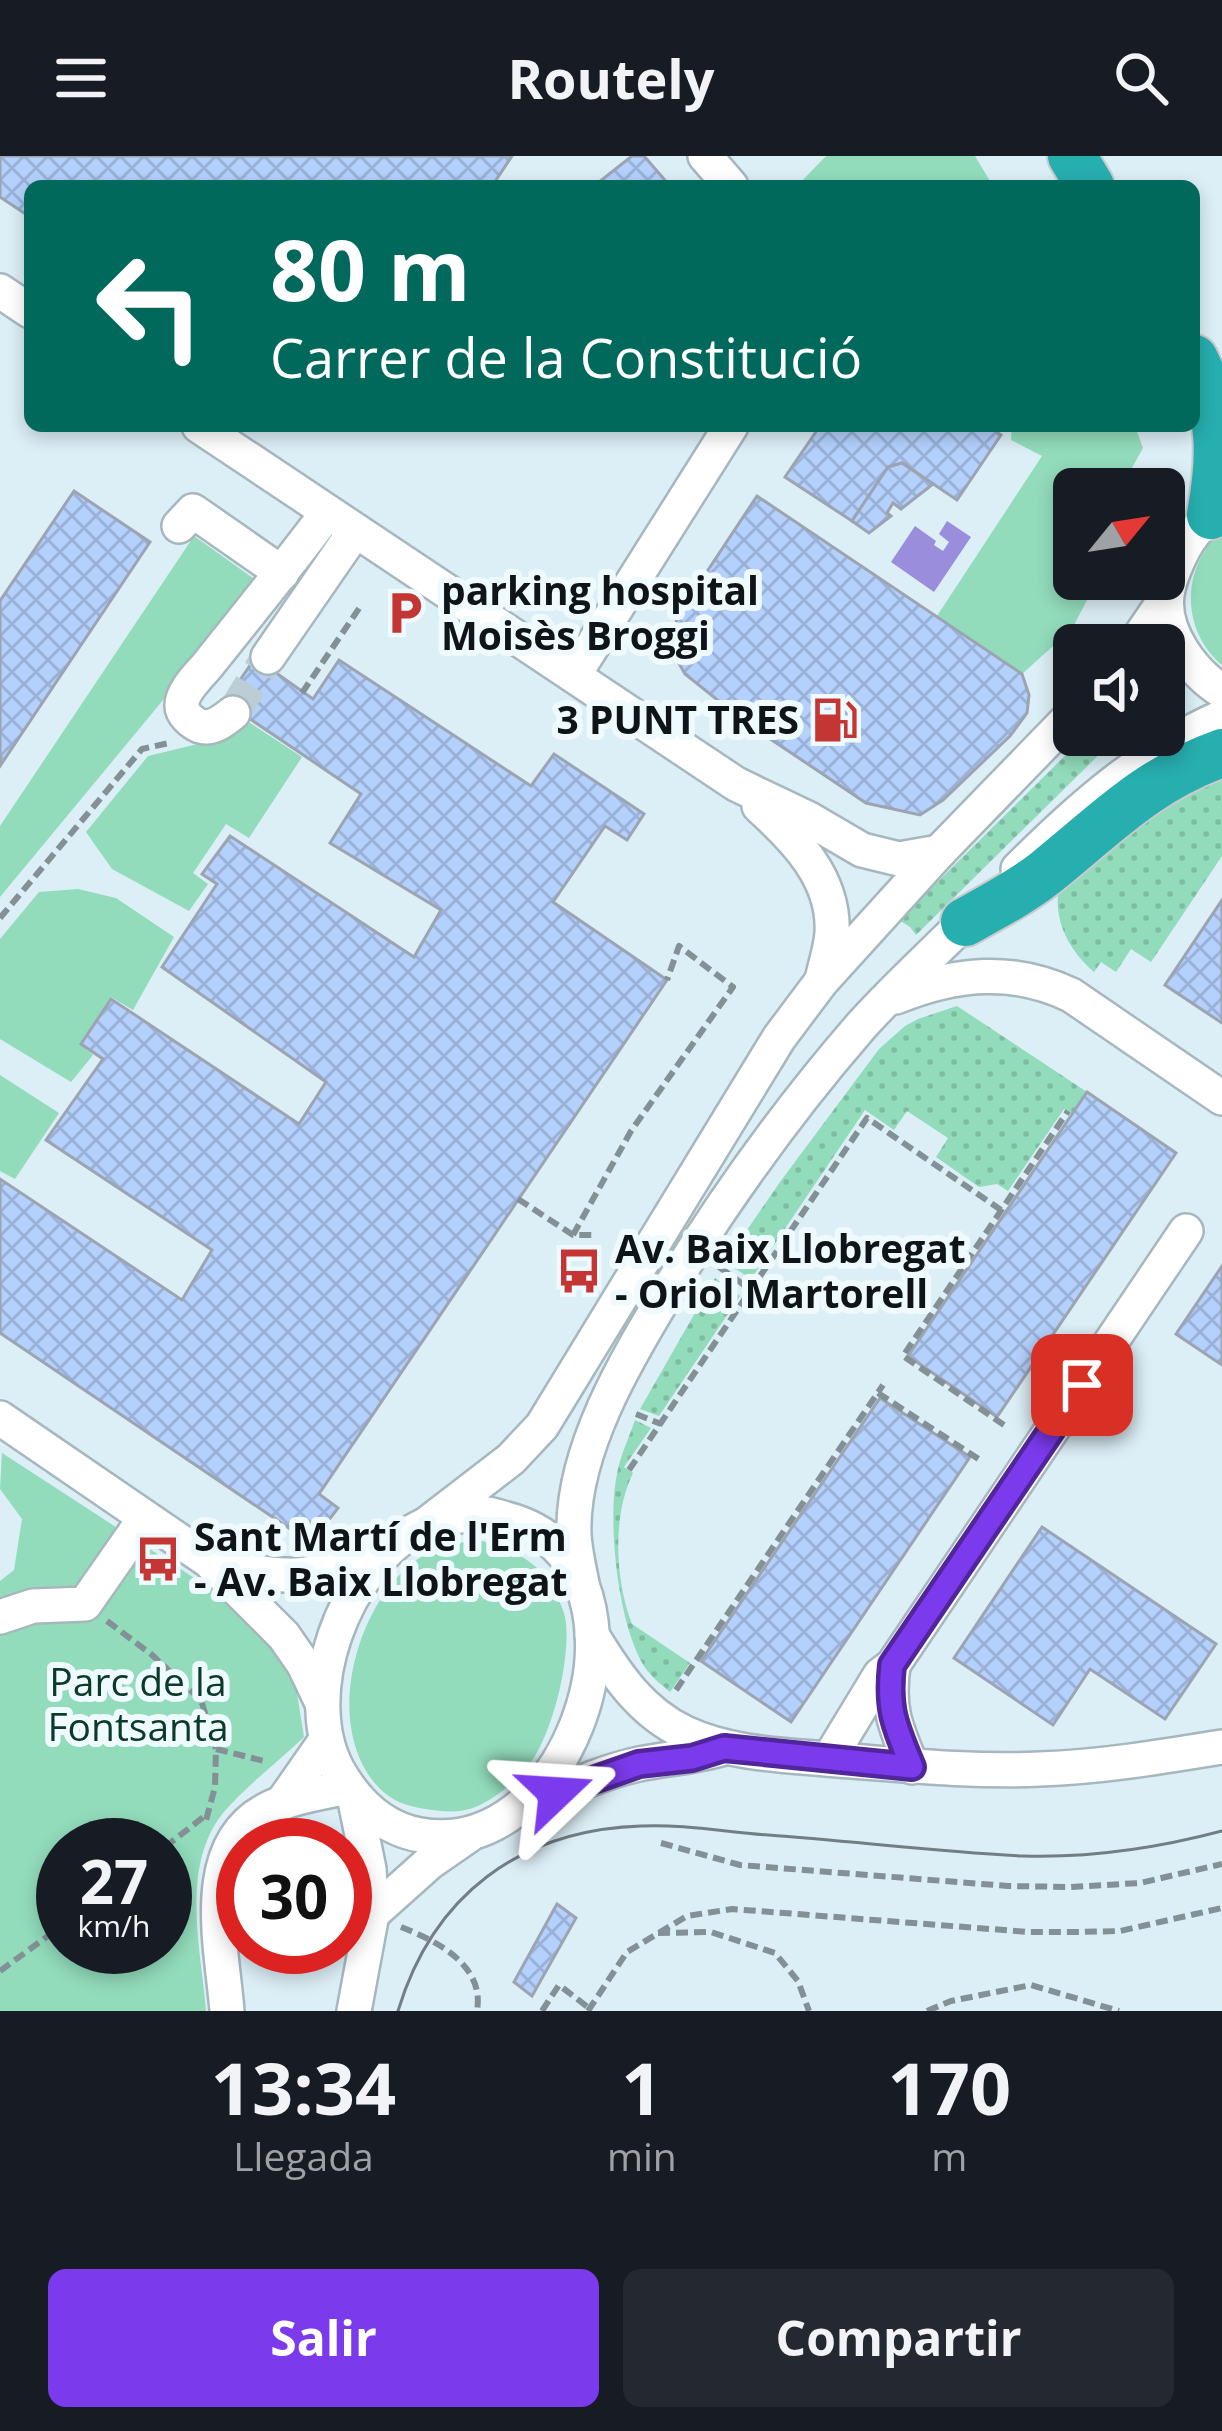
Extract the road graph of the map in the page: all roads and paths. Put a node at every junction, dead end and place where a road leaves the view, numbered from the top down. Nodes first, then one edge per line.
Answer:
1 (705, 156) edge
2 (726, 180) edge
3 (1200, 371) edge
4 (209, 432) edge
5 (727, 432) edge
6 (1216, 512) edge
7 (341, 522) junction
8 (179, 526) dead end
9 (1185, 547) edge
10 (282, 574) junction
11 (1166, 600) edge
12 (362, 604) dead end
13 (268, 657) tunnel mouth
14 (574, 675) junction
15 (1222, 691) edge
16 (302, 693) dead end
17 (233, 713) dead end
18 (1222, 717) edge
19 (1053, 735) edge
20 (185, 740) dead end
21 (1222, 753) edge
22 (736, 784) junction
23 (939, 852) junction
24 (0, 918) edge
25 (965, 922) junction
26 (667, 980) dead end
27 (821, 982) junction
28 (889, 1000) junction
29 (1222, 1098) edge
30 (1068, 1111) dead end
31 (518, 1199) dead end
32 (1001, 1210) junction
33 (1186, 1231) dead end
34 (573, 1234) junction
35 (593, 1234) dead end
36 (715, 1265) dead end
37 (751, 1290) junction
38 (775, 1307) dead end
39 (631, 1411) dead end
40 (0, 1418) edge
41 (661, 1424) junction
42 (1004, 1425) dead end
43 (980, 1460) dead end
44 (629, 1470) dead end
45 (145, 1518) junction
46 (411, 1534) junction
47 (209, 1561) junction
48 (584, 1589) junction
49 (85, 1604) junction
50 (0, 1617) edge
51 (592, 1635) junction
52 (892, 1665) junction
53 (669, 1701) dead end
54 (322, 1704) junction
55 (326, 1740) junction
56 (1222, 1747) edge
57 (724, 1748) junction
58 (216, 1749) junction
59 (829, 1759) junction
60 (264, 1761) dead end
61 (912, 1767) junction
62 (351, 1791) junction
63 (282, 1803) junction
64 (522, 1807) junction
65 (358, 1818) edge
66 (192, 1826) edge
67 (471, 1834) junction
68 (661, 1843) dead end
69 (1222, 1864) edge
70 (1222, 1908) edge
71 (372, 1915) joint
72 (655, 1934) junction
73 (36, 1945) edge
74 (0, 1971) edge
75 (361, 1974) edge
76 (589, 2010) edge
77 (227, 2011) edge
78 (354, 2011) edge
79 (477, 2011) edge
80 (542, 2011) edge
81 (809, 2011) edge
82 (927, 2011) edge
83 (1119, 2011) edge

1 - 2 street
3 - 6 highway
4 - 7 street
5 - 14 street
6 - 9 street
7 - 10 street
7 - 13 street
7 - 14 street
8 - 10 street
10 - 17 street
11 - 15 street
12 - 16 path
14 - 22 street
18 - 25 street
19 - 23 street
20 - 24 path
21 - 25 highway
22 - 23 street
22 - 27 street
23 - 27 street
25 - 28 street
26 - 34 path
27 - 46 street
28 - 29 street
28 - 48 street
30 - 32 path
31 - 34 path
32 - 37 path
32 - 42 path
33 - 52 street
34 - 35 path
36 - 37 path
37 - 38 path
37 - 41 path
39 - 41 path
40 - 45 street
41 - 44 path
43 - 53 path
45 - 47 street
45 - 49 street
46 - 47 street
46 - 48 street
46 - 54 street
47 - 54 street
48 - 51 street
49 - 50 street
49 - 58 path
51 - 57 street
51 - 64 street
52 - 59 street
52 - 61 street
54 - 55 street
55 - 62 street
55 - 63 street
56 - 61 street
57 - 59 street
57 - 64 street
58 - 60 path
58 - 66 path
59 - 61 street
62 - 63 street
62 - 65 street
62 - 67 street
63 - 77 street
64 - 67 street
67 - 71 street
68 - 69 path
70 - 72 path
71 - 79 path
72 - 76 path
72 - 81 path
73 - 74 path
75 - 78 street
76 - 80 path
82 - 83 path

